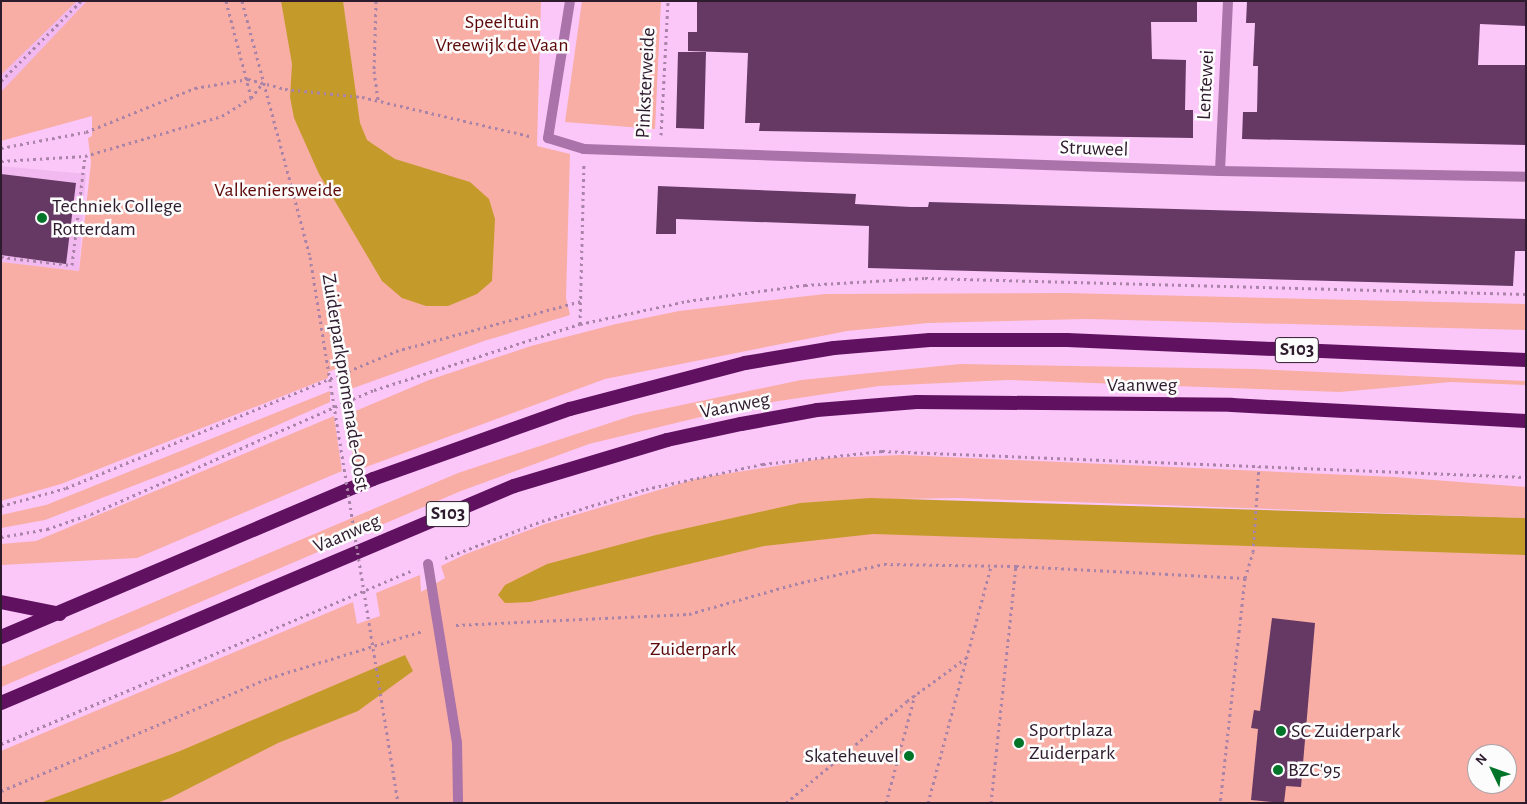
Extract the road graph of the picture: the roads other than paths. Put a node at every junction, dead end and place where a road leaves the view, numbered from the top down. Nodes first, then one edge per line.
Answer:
1 (570, 1) edge
2 (1228, 1) edge
3 (660, 150) joint
4 (1220, 171) junction
5 (1526, 176) edge
6 (1526, 360) edge
7 (1526, 422) edge
8 (428, 564) road end
9 (1, 602) edge
10 (60, 614) junction
11 (1, 637) edge
12 (1, 702) edge
13 (458, 803) edge

1 - 3 street, Pinksterweide
2 - 4 street, Lentewei
3 - 4 street, Struweel
4 - 5 street, Struweel
6 - 10 highway, Vaanweg / S103
7 - 12 highway, Vaanweg / S103
8 - 13 street
9 - 10 highway
10 - 11 highway, Vaanweg / S103

